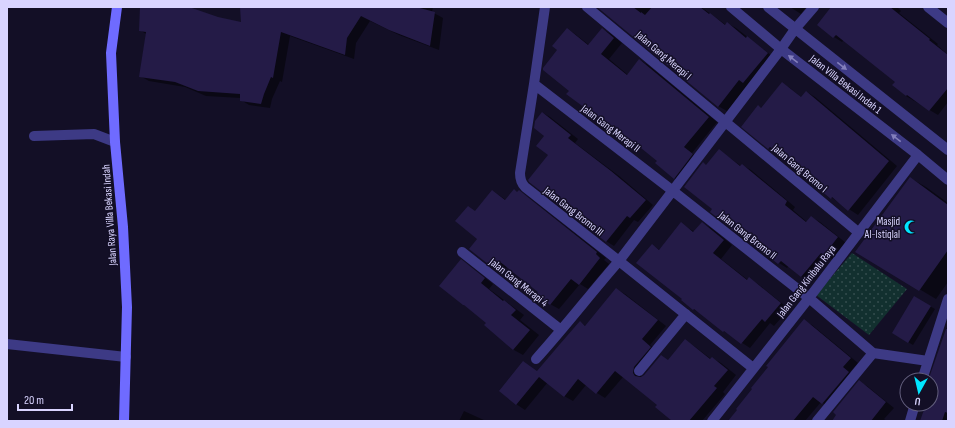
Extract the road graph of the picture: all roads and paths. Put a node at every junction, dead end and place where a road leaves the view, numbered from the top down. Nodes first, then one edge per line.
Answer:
1 (118, 7) edge
2 (546, 7) edge
3 (587, 7) edge
4 (731, 7) edge
5 (768, 7) edge
6 (814, 7) edge
7 (928, 7) edge
8 (948, 23) edge
9 (795, 29) junction
10 (781, 49) junction
11 (534, 84) junction
12 (725, 122) junction
13 (34, 136) dead end
14 (115, 142) junction
15 (948, 150) edge
16 (918, 155) junction
17 (948, 180) edge
18 (673, 191) junction
19 (858, 232) junction
20 (462, 252) dead end
21 (619, 261) junction
22 (808, 298) junction
23 (948, 299) edge
24 (686, 314) junction
25 (561, 330) junction
26 (7, 344) edge
27 (873, 353) junction
28 (126, 357) junction
29 (536, 359) dead end
30 (928, 361) junction
31 (753, 368) junction
32 (638, 371) dead end
33 (925, 372) edge
34 (124, 421) edge
35 (712, 421) edge
36 (817, 421) edge

1 - 14 main road, Jalan Raya Villa Bekasi Indah
2 - 11 street, Jalan Gang Bromo III
3 - 12 street, Jalan Gang Merapi I
4 - 10 street, Jalan Villa Bekasi Indah 1
5 - 9 street, Jalan Villa Bekasi Indah 1
6 - 9 street
7 - 8 street
9 - 10 street
9 -> 15 street, Jalan Villa Bekasi Indah 1
10 - 12 street
16 -> 10 street, Jalan Villa Bekasi Indah 1
11 - 18 street, Jalan Gang Merapi II
11 - 21 street, Jalan Gang Bromo III
12 - 18 street
12 - 19 street, Jalan Gang Bromo I
13 - 14 street
14 - 28 main road, Jalan Raya Villa Bekasi Indah
16 - 17 street, Jalan Villa Bekasi Indah 1
16 - 19 street, Jalan Gang Kinibalu Raya
18 - 21 street
18 - 22 street, Jalan Gang Bromo II
19 - 22 street, Jalan Gang Kinibalu Raya
20 - 25 street, Jalan Gang Merapi 4
21 - 24 street, Jalan Gang Bromo III
21 - 25 street
22 - 27 street, Jalan Gang Bromo II
22 - 31 street, Jalan Gang Kinibalu Raya
23 - 30 street
24 - 31 street, Jalan Gang Bromo III
24 - 32 street
25 - 29 street
26 - 28 street
27 - 30 street
27 - 36 street
28 - 34 main road, Jalan Raya Villa Bekasi Indah
30 - 33 street
31 - 35 street, Jalan Gang Kinibalu Raya

